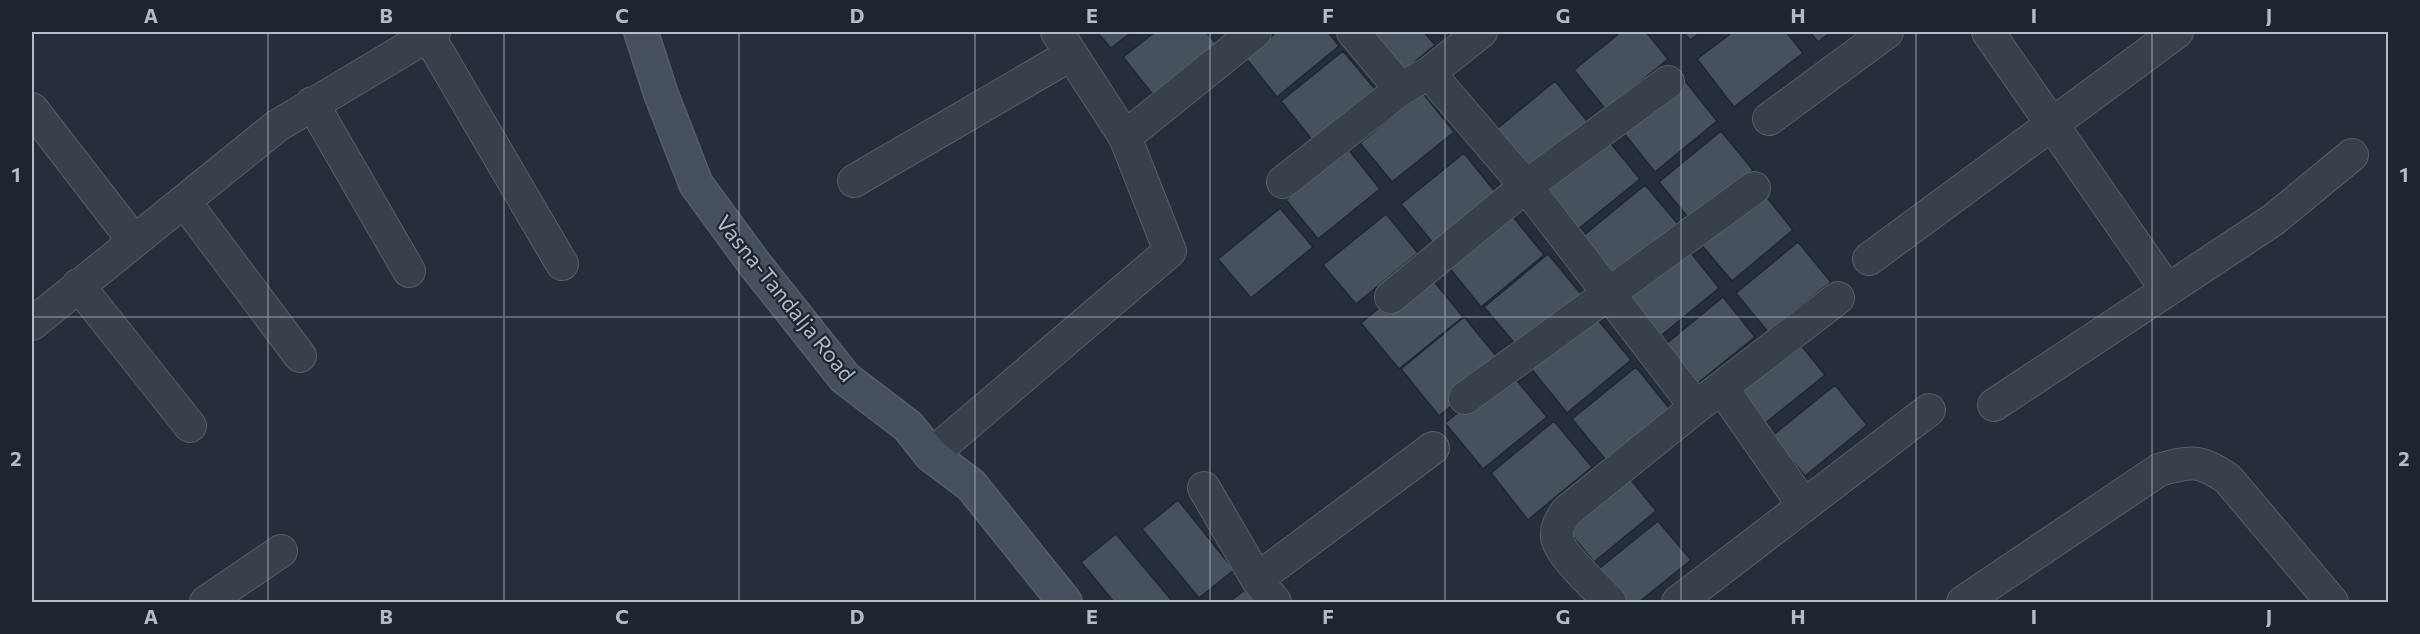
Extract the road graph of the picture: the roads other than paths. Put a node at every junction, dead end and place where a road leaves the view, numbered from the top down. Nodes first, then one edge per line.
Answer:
1 (641, 32) edge
2 (1255, 32) edge
3 (1353, 32) edge
4 (1481, 32) edge
5 (1887, 32) edge
6 (1988, 32) edge
7 (2177, 32) edge
8 (431, 33) edge
9 (1064, 43) edge
10 (1429, 73) junction
11 (1668, 82) dead end
12 (1401, 89) junction
13 (312, 103) junction
14 (32, 110) edge
15 (1769, 119) dead end
16 (2051, 123) junction
17 (1125, 137) junction
18 (2352, 155) dead end
19 (854, 181) dead end
20 (1283, 182) dead end
21 (1526, 186) junction
22 (1754, 188) dead end
23 (184, 201) junction
24 (134, 241) junction
25 (1869, 259) dead end
26 (562, 264) dead end
27 (409, 271) dead end
28 (78, 285) junction
29 (2167, 290) junction
30 (1610, 295) junction
31 (1391, 297) dead end
32 (1838, 298) dead end
33 (32, 324) edge
34 (300, 356) dead end
35 (1722, 388) junction
36 (1465, 398) dead end
37 (1994, 405) dead end
38 (1696, 407) junction
39 (1929, 410) dead end
40 (190, 426) dead end
41 (1433, 448) dead end
42 (931, 454) junction
43 (1204, 488) dead end
44 (1804, 506) junction
45 (281, 551) dead end
46 (1266, 591) edge
47 (206, 603) edge
48 (1065, 603) edge
49 (1610, 603) edge
50 (1678, 603) edge
51 (1963, 603) edge
52 (2332, 603) edge

1 - 42 street, Vasna-Tandalja Road
2 - 17 street
3 - 12 street
4 - 10 street
5 - 15 street
6 - 16 street
7 - 16 street
8 - 13 street
8 - 26 street
9 - 17 street
9 - 19 street
10 - 12 street
10 - 21 street
11 - 21 street
12 - 20 street
13 - 23 street
13 - 27 street
14 - 24 street
16 - 25 street
16 - 29 street
17 - 42 street
18 - 29 street
21 - 30 street
21 - 31 street
22 - 30 street
23 - 24 street
23 - 34 street
24 - 28 street
28 - 33 street
28 - 40 street
29 - 37 street
30 - 36 street
30 - 38 street
32 - 35 street
35 - 38 street
35 - 44 street
38 - 49 street
39 - 44 street
41 - 46 street
42 - 48 street, Vasna-Tandalja Road
43 - 46 street
44 - 50 street
45 - 47 street
51 - 52 street

